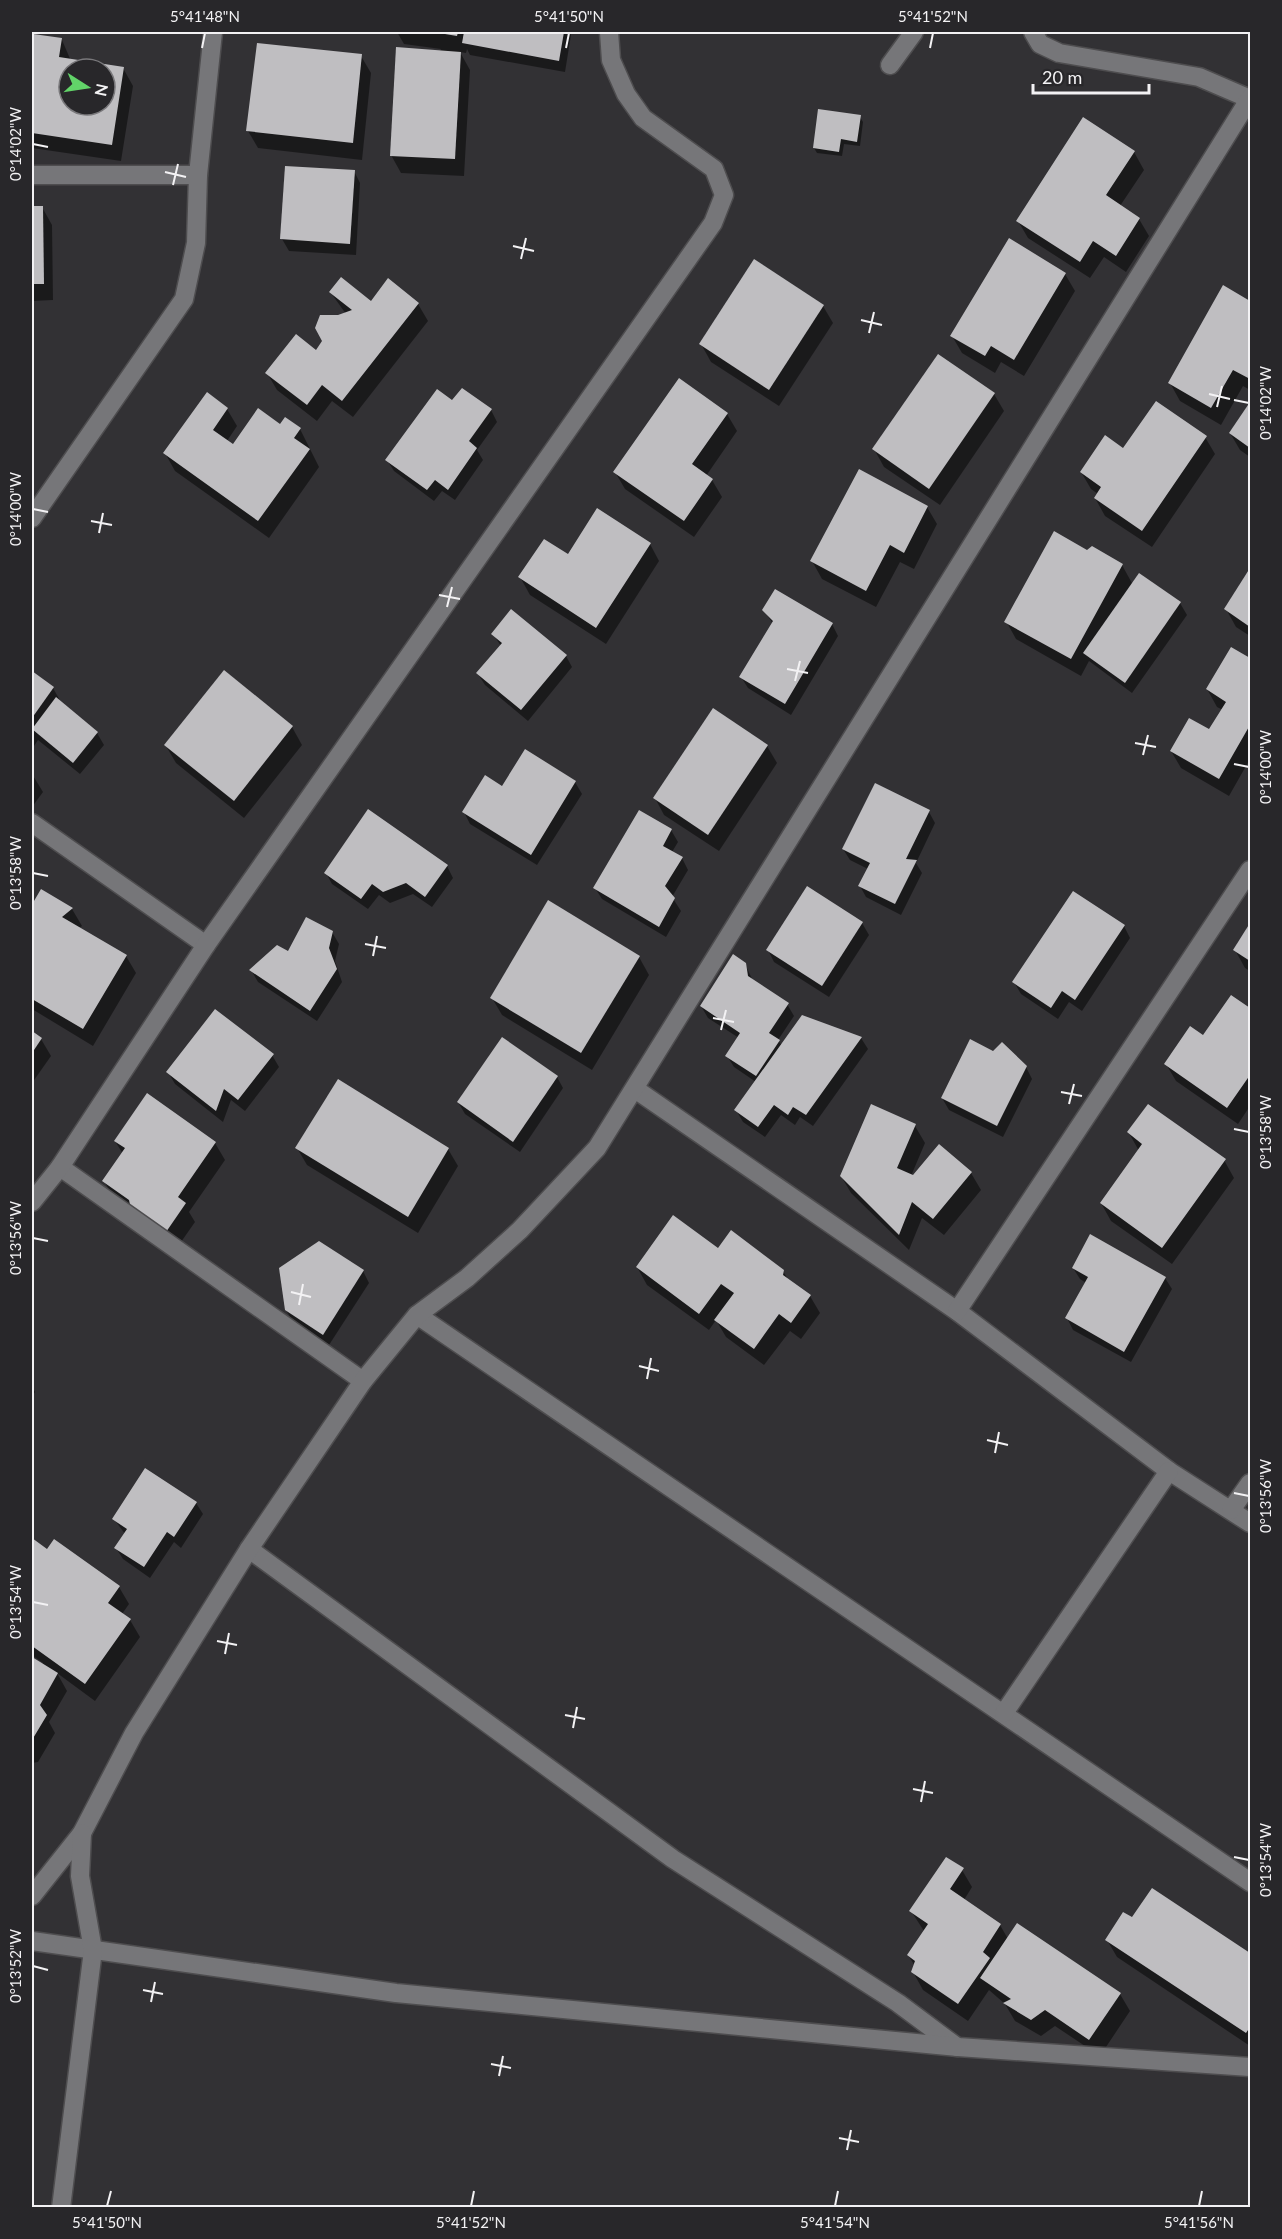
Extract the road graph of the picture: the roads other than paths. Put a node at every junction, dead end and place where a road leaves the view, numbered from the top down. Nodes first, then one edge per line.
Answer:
1 (213, 32) edge
2 (609, 32) edge
3 (914, 32) edge
4 (1033, 32) edge
5 (891, 65) dead end
6 (1250, 99) edge
7 (198, 175) junction
8 (32, 176) edge
9 (32, 518) edge
10 (32, 823) edge
11 (1251, 870) edge
12 (206, 945) junction
13 (635, 1089) junction
14 (60, 1167) junction
15 (32, 1202) edge
16 (957, 1311) junction
17 (417, 1315) junction
18 (363, 1381) junction
19 (1169, 1471) junction
20 (1251, 1483) edge
21 (1231, 1510) junction
22 (1251, 1523) edge
23 (249, 1549) junction
24 (1004, 1713) junction
25 (82, 1833) junction
26 (1251, 1882) edge
27 (32, 1896) edge
28 (32, 1941) edge
29 (93, 1950) junction
30 (958, 2047) junction
31 (1251, 2067) edge
32 (61, 2208) edge

1 - 7 street
2 - 12 street
3 - 5 street
4 - 6 street
6 - 13 street
7 - 8 street
7 - 9 street
10 - 12 street
11 - 16 street
12 - 14 street
13 - 16 street
13 - 17 street
14 - 15 street
14 - 18 street
16 - 19 street
17 - 18 street
17 - 24 street
18 - 23 street
19 - 21 street
19 - 24 street
20 - 21 street
21 - 22 street
23 - 25 street
23 - 30 street
24 - 26 street
25 - 27 street
25 - 29 street
28 - 29 street
29 - 30 street
29 - 32 street
30 - 31 street

